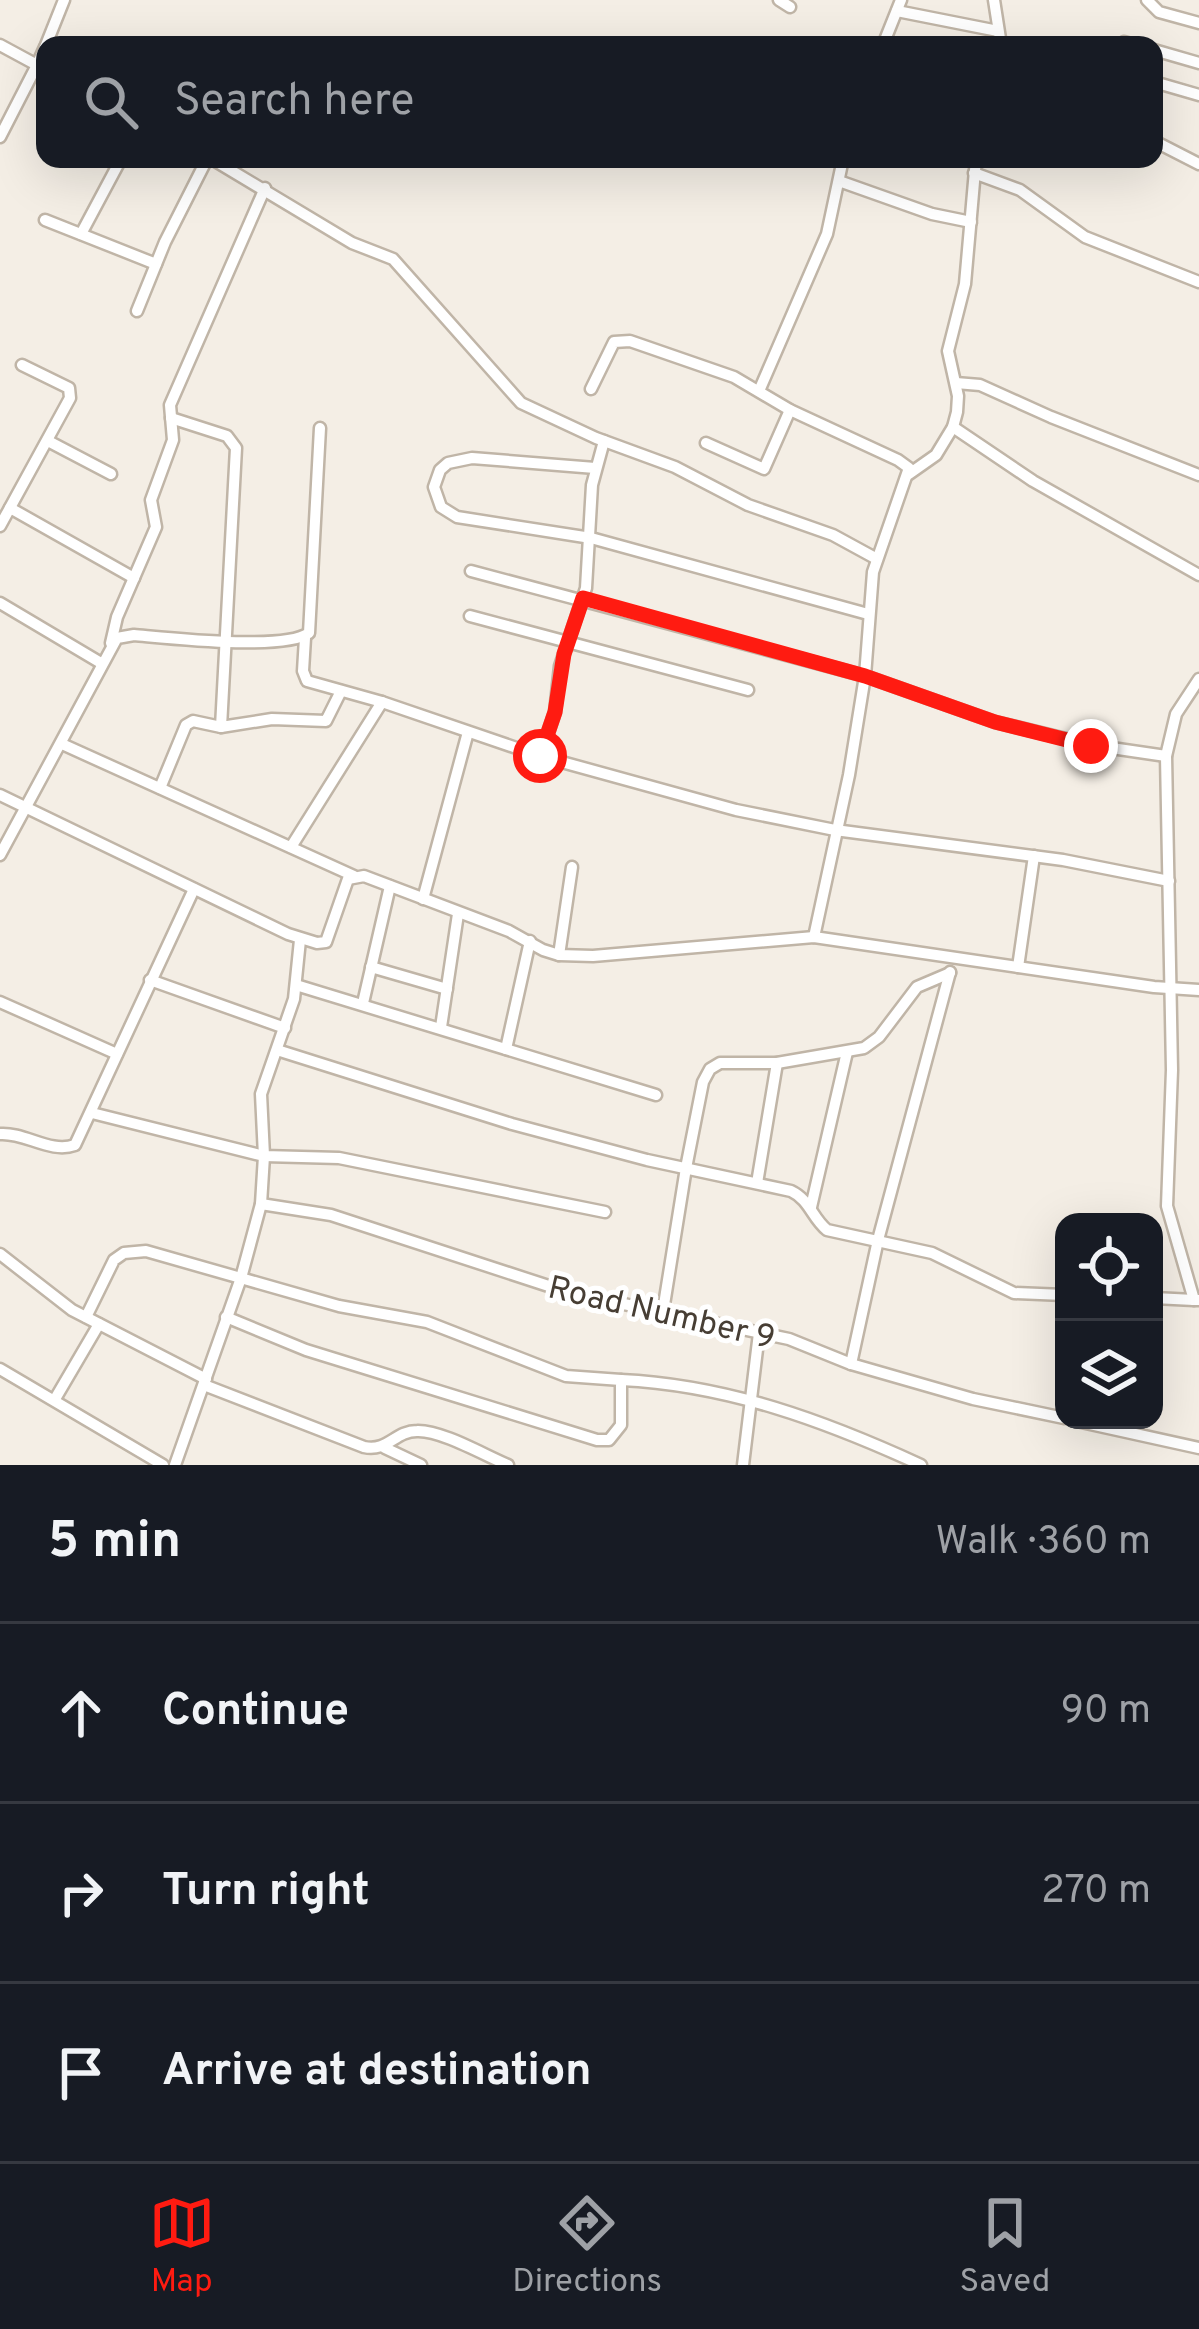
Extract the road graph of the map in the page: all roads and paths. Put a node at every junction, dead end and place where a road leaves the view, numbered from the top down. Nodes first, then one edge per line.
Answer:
1 (64, 0) edge
2 (994, 0) edge
3 (1147, 0) edge
4 (899, 6) edge
5 (1199, 23) edge
6 (998, 31) junction
7 (49, 36) edge
8 (887, 36) edge
9 (999, 36) edge
10 (0, 45) edge
11 (1163, 53) edge
12 (1199, 63) edge
13 (36, 64) edge
14 (36, 76) edge
15 (1163, 85) edge
16 (1199, 95) edge
17 (0, 137) edge
18 (1163, 146) edge
19 (1199, 164) edge
20 (116, 168) edge
21 (205, 168) edge
22 (227, 168) edge
23 (841, 168) edge
24 (975, 168) edge
25 (974, 173) junction
26 (839, 181) junction
27 (265, 188) junction
28 (45, 220) dead end
29 (971, 222) junction
30 (81, 234) junction
31 (156, 264) junction
32 (1199, 282) edge
33 (137, 311) dead end
34 (22, 365) dead end
35 (956, 383) junction
36 (591, 389) dead end
37 (759, 391) junction
38 (790, 410) junction
39 (171, 418) junction
40 (953, 427) junction
41 (320, 428) dead end
42 (48, 441) junction
43 (604, 441) junction
44 (706, 442) dead end
45 (595, 468) junction
46 (111, 474) dead end
47 (909, 474) junction
48 (1199, 475) edge
49 (10, 508) junction
50 (0, 526) edge
51 (591, 538) junction
52 (877, 559) junction
53 (471, 571) dead end
54 (1199, 575) edge
55 (134, 578) junction
56 (583, 598) junction
57 (0, 603) edge
58 (868, 614) junction
59 (470, 616) dead end
60 (305, 638) junction
61 (228, 640) junction
62 (568, 640) junction
63 (111, 643) junction
64 (101, 663) junction
65 (865, 676) junction
66 (1199, 679) edge
67 (748, 690) dead end
68 (341, 691) junction
69 (382, 702) junction
70 (221, 728) junction
71 (468, 732) junction
72 (62, 744) junction
73 (540, 756) junction
74 (1166, 756) junction
75 (160, 788) junction
76 (0, 795) edge
77 (25, 807) junction
78 (835, 830) junction
79 (291, 847) junction
80 (0, 856) edge
81 (1034, 856) junction
82 (572, 867) dead end
83 (355, 876) junction
84 (1169, 881) junction
85 (390, 886) junction
86 (194, 889) junction
87 (423, 899) junction
88 (458, 914) junction
89 (814, 937) junction
90 (300, 940) junction
91 (530, 941) junction
92 (559, 955) junction
93 (954, 957) junction
94 (371, 967) junction
95 (1018, 967) junction
96 (950, 973) junction
97 (150, 980) junction
98 (296, 985) junction
99 (1169, 988) junction
100 (447, 989) junction
101 (1199, 990) edge
102 (0, 1002) edge
103 (363, 1003) junction
104 (441, 1027) junction
105 (285, 1028) junction
106 (506, 1048) junction
107 (277, 1050) junction
108 (847, 1052) junction
109 (117, 1054) junction
110 (777, 1063) junction
111 (656, 1095) dead end
112 (92, 1113) junction
113 (0, 1134) edge
114 (264, 1156) junction
115 (686, 1168) junction
116 (758, 1184) junction
117 (261, 1204) junction
118 (811, 1207) junction
119 (605, 1212) dead end
120 (878, 1240) junction
121 (0, 1254) edge
122 (241, 1278) junction
123 (1055, 1295) edge
124 (1163, 1298) edge
125 (1197, 1300) edge
126 (663, 1310) junction
127 (86, 1317) junction
128 (226, 1317) junction
129 (98, 1324) junction
130 (759, 1333) junction
131 (850, 1364) junction
132 (0, 1369) edge
133 (621, 1379) junction
134 (205, 1382) junction
135 (55, 1399) junction
136 (748, 1400) junction
137 (1055, 1416) edge
138 (1113, 1429) edge
139 (385, 1448) junction
140 (1199, 1448) edge
141 (163, 1465) edge
142 (175, 1465) edge
143 (421, 1465) edge
144 (508, 1465) edge
145 (742, 1465) edge
146 (921, 1465) edge

1 - 7 street
2 - 6 street
3 - 5 street
4 - 6 street
4 - 8 street
6 - 9 street
10 - 13 street
11 - 12 street
14 - 17 street
15 - 16 street
18 - 19 street
20 - 30 street
21 - 31 street
22 - 27 street
23 - 26 street
24 - 25 street
25 - 29 street
25 - 32 street
26 - 29 street
26 - 37 street
27 - 39 street
27 - 43 street
28 - 30 street
29 - 35 street
30 - 31 street
31 - 33 street
34 - 42 street
35 - 40 street
35 - 48 street
36 - 37 street
37 - 38 street
38 - 44 street
38 - 47 street
39 - 55 street
39 - 61 street
40 - 47 street
40 - 54 street
41 - 60 street
42 - 46 street
42 - 49 street
43 - 45 street
43 - 52 street
45 - 51 street
45 - 51 street
47 - 52 street
49 - 50 street
49 - 55 street
51 - 56 street
51 - 58 street
52 - 58 street
53 - 56 street
55 - 63 street
56 - 62 street
56 - 65 street
57 - 64 street
58 - 65 street
59 - 62 street
60 - 61 street
60 - 68 street
61 - 63 street
61 - 70 street
62 - 67 street
62 - 73 street
63 - 64 street
64 - 72 street
65 - 74 street
65 - 78 street
66 - 74 street
68 - 69 street
68 - 70 street
69 - 71 street
69 - 79 street
70 - 75 street
71 - 73 street
71 - 87 street
72 - 75 street
72 - 77 street
73 - 78 street
74 - 84 street
75 - 79 street
76 - 77 street
77 - 80 street
77 - 86 street
78 - 81 street
78 - 89 street
79 - 83 street
81 - 84 street
81 - 95 street
82 - 92 street
83 - 85 street
83 - 90 street
84 - 99 street
85 - 87 street
85 - 94 street
86 - 90 street
86 - 97 street
87 - 88 street
88 - 91 street
88 - 100 street
89 - 92 street
89 - 93 street
90 - 98 street
91 - 92 street
91 - 106 street
93 - 95 street
93 - 96 street
94 - 100 street
94 - 103 street
95 - 99 street
96 - 108 street
96 - 120 street
97 - 105 street
97 - 109 street
98 - 103 street
98 - 105 street
99 - 101 street
99 - 125 street
100 - 104 street
102 - 109 street
103 - 104 street
104 - 106 street
105 - 107 street
106 - 111 street
107 - 114 street
107 - 115 street
108 - 110 street
108 - 118 street
109 - 112 street
110 - 115 street
110 - 116 street
112 - 113 street
112 - 114 street
114 - 117 street
114 - 119 street
115 - 116 street
115 - 126 street
116 - 118 street
117 - 122 street
117 - 126 street, Road Number 9
118 - 120 street
120 - 123 street
120 - 131 street
121 - 127 street
122 - 127 street
122 - 128 street
122 - 133 street
124 - 125 street
126 - 130 street, Road Number 9
127 - 129 street
128 - 133 street
128 - 134 street
129 - 134 street
129 - 135 street
130 - 131 street, Road Number 9
130 - 136 street
131 - 137 street, Road Number 9
132 - 135 street
133 - 136 street
134 - 139 street
134 - 142 street
135 - 141 street
136 - 145 street
136 - 146 street
138 - 140 street, Road Number 9
139 - 143 street
139 - 144 street

